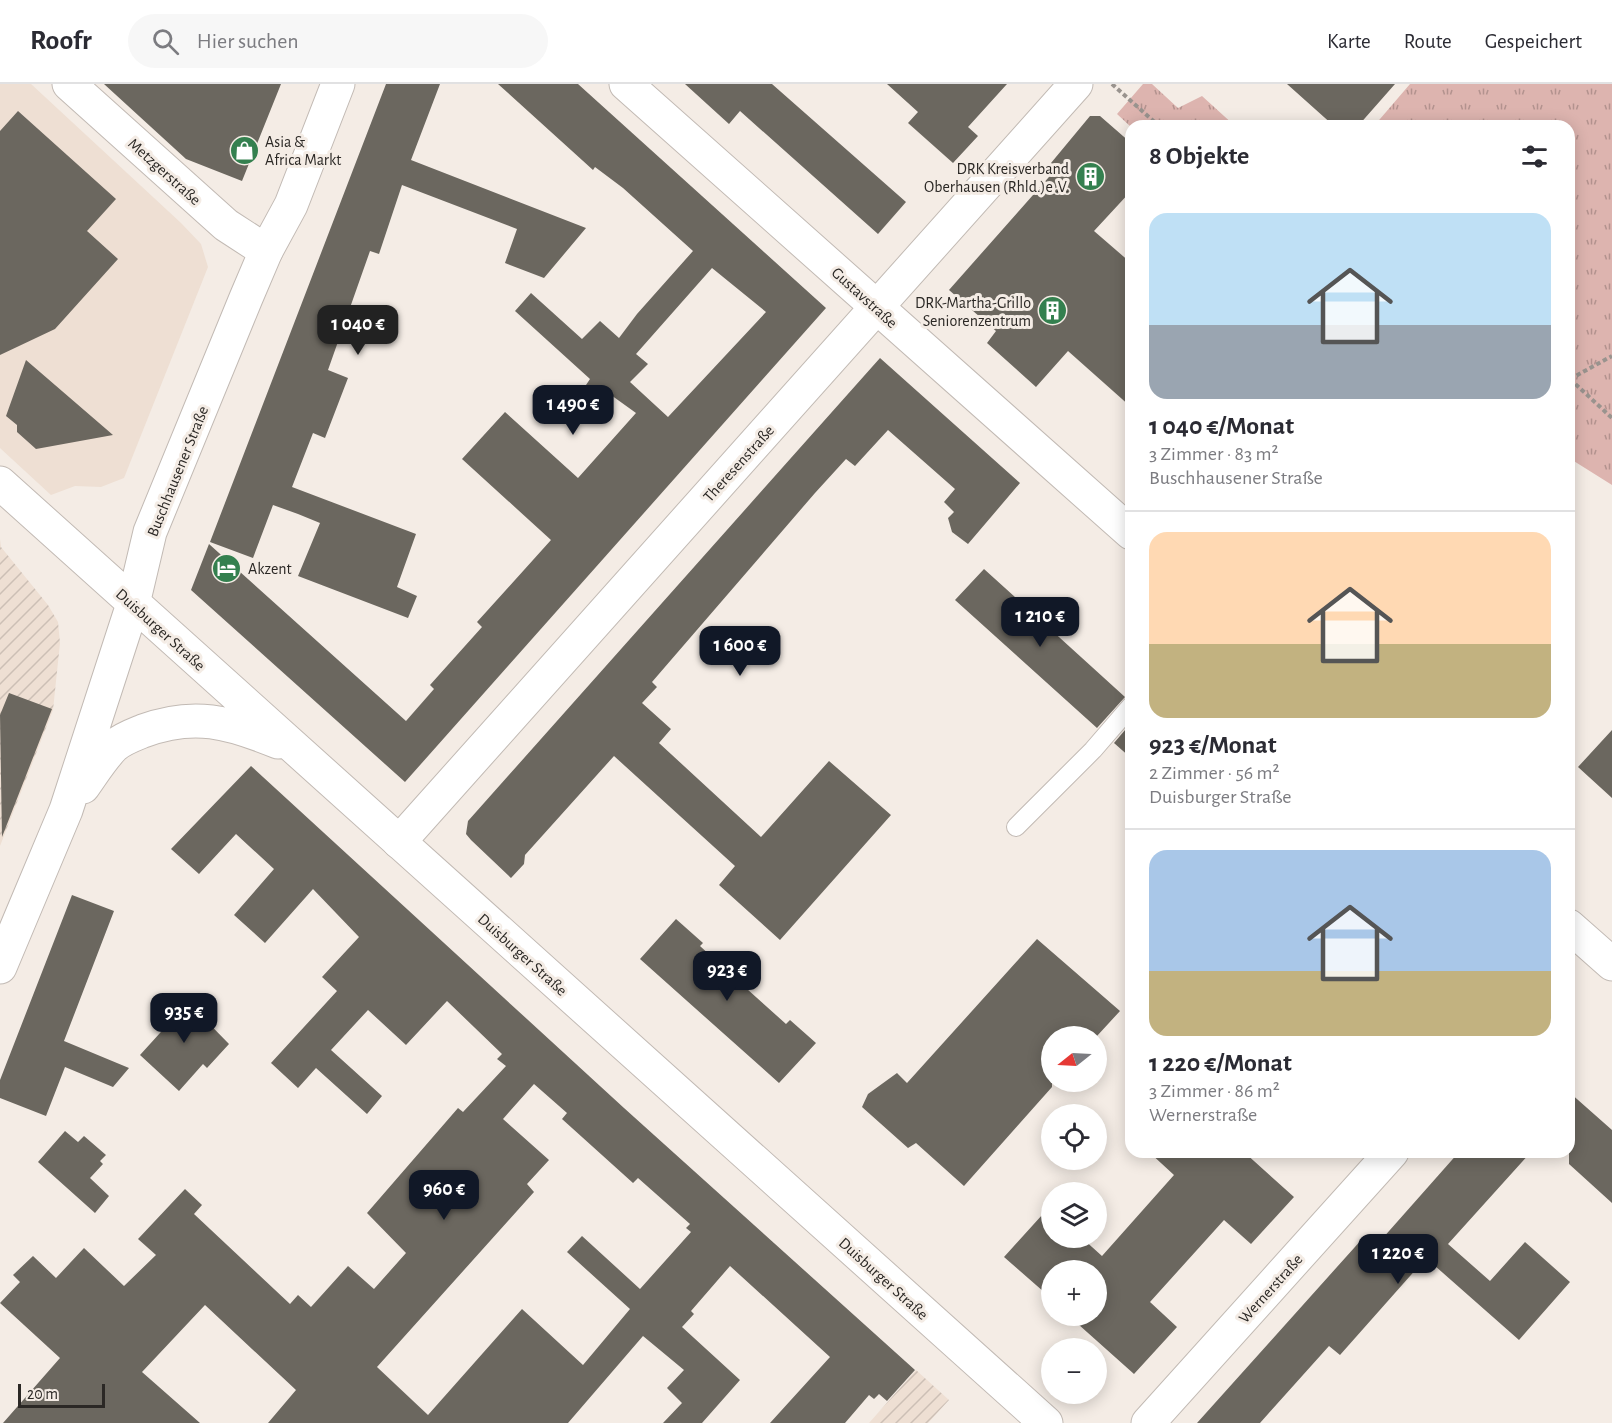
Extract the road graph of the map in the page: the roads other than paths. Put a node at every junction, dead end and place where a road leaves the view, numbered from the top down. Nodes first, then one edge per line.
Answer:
1 (69, 84) edge
2 (338, 84) edge
3 (626, 84) edge
4 (1076, 84) edge
5 (266, 251) junction
6 (877, 308) junction
7 (0, 483) edge
8 (1125, 528) edge
9 (133, 604) junction
10 (1125, 713) edge
11 (296, 749) junction
12 (66, 810) junction
13 (1016, 827) dead end
14 (399, 842) junction
15 (1575, 941) edge
16 (1612, 964) edge
17 (0, 968) edge
18 (1387, 1158) edge
19 (1046, 1423) edge
20 (1148, 1423) edge

1 - 5 main road, Metzgerstraße
2 - 5 main road, Buschhausener Straße
3 - 6 main road, Gustavstraße
4 - 6 main road, Theresenstraße
5 - 9 main road, Buschhausener Straße
6 - 8 main road, Gustavstraße
6 - 14 main road, Theresenstraße
7 - 9 main road, Duisburger Straße
9 - 11 main road, Duisburger Straße
9 - 12 main road, Buschhausener Straße
10 - 13 lane
11 - 12 main road
11 - 14 main road, Duisburger Straße
12 - 17 main road, Buschhausener Straße
14 - 19 main road, Duisburger Straße
15 - 16 main road
18 - 20 main road, Wernerstraße

